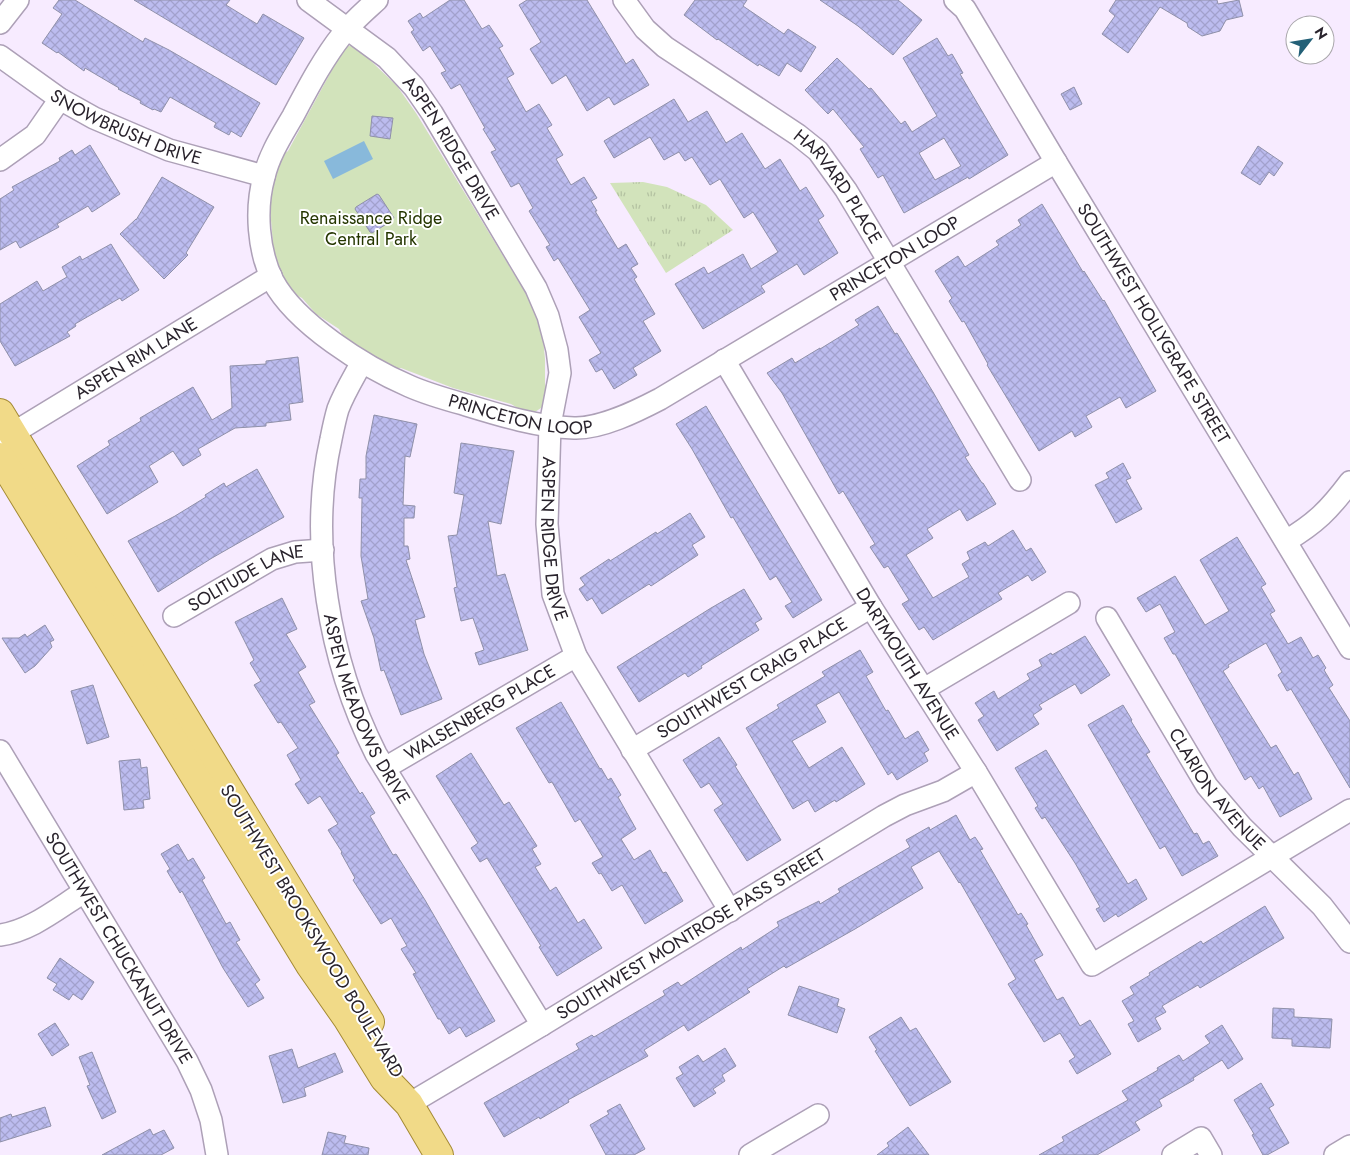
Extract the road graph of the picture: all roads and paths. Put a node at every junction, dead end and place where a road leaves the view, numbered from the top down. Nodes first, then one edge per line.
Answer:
1 (18, 0) edge
2 (308, 0) edge
3 (377, 0) edge
4 (624, 0) edge
5 (955, 0) edge
6 (0, 23) edge
7 (348, 28) junction
8 (0, 56) edge
9 (60, 99) junction
10 (0, 160) edge
11 (1056, 162) junction
12 (264, 176) junction
13 (890, 261) junction
14 (271, 276) junction
15 (724, 360) junction
16 (362, 362) junction
17 (550, 425) junction
18 (3, 436) edge
19 (1020, 480) dead end
20 (1350, 482) edge
21 (1286, 541) junction
22 (323, 550) junction
23 (1068, 603) dead end
24 (871, 607) junction
25 (174, 616) dead end
26 (1107, 618) dead end
27 (1350, 648) edge
28 (576, 656) junction
29 (924, 689) junction
30 (0, 750) edge
31 (632, 750) junction
32 (385, 768) junction
33 (976, 772) junction
34 (1350, 810) edge
35 (1274, 857) junction
36 (84, 892) junction
37 (730, 911) junction
38 (0, 935) edge
39 (1350, 942) edge
40 (542, 1025) junction
41 (409, 1104) junction
42 (818, 1115) dead end
43 (1206, 1146) edge
44 (1350, 1146) edge
45 (217, 1155) edge
46 (439, 1155) edge
47 (750, 1155) edge
48 (1172, 1155) edge
49 (1335, 1155) edge

1 - 6 street
2 - 7 street, ASPEN RIDGE DRIVE
3 - 7 street, PRINCETON LOOP
4 - 13 street, HARVARD PLACE
5 - 11 street, SOUTHWEST HOLLYGRAPE STREET
7 - 12 street, PRINCETON LOOP
7 - 17 street, ASPEN RIDGE DRIVE
8 - 9 street, SNOWBRUSH DRIVE
9 - 10 street
9 - 12 street, SNOWBRUSH DRIVE
11 - 13 street, PRINCETON LOOP
11 - 21 street, SOUTHWEST HOLLYGRAPE STREET
12 - 14 street, PRINCETON LOOP
13 - 15 street, PRINCETON LOOP
13 - 19 street, HARVARD PLACE
14 - 16 street, PRINCETON LOOP
14 - 18 street, ASPEN RIM LANE
15 - 17 street, PRINCETON LOOP
15 - 24 street, DARTMOUTH AVENUE
16 - 17 street, PRINCETON LOOP
16 - 22 street, ASPEN MEADOWS DRIVE
17 - 28 street, ASPEN RIDGE DRIVE
18 - 41 main road, SOUTHWEST BROOKSWOOD BOULEVARD
20 - 21 street
21 - 27 street, SOUTHWEST HOLLYGRAPE STREET
22 - 25 street, SOLITUDE LANE
22 - 32 street, ASPEN MEADOWS DRIVE
23 - 29 street
24 - 29 street, DARTMOUTH AVENUE
24 - 31 street, SOUTHWEST CRAIG PLACE
26 - 35 street, CLARION AVENUE
28 - 31 street, ASPEN RIDGE DRIVE
28 - 32 street, WALSENBERG PLACE
29 - 33 street, DARTMOUTH AVENUE
30 - 36 street, SOUTHWEST CHUCKANUT DRIVE
31 - 37 street, ASPEN RIDGE DRIVE
32 - 40 street, ASPEN MEADOWS DRIVE
33 - 35 street, DARTMOUTH AVENUE
33 - 37 street, SOUTHWEST MONTROSE PASS STREET
34 - 35 street
35 - 39 street, CLARION AVENUE
36 - 38 street
36 - 45 street, SOUTHWEST CHUCKANUT DRIVE
37 - 40 street, SOUTHWEST MONTROSE PASS STREET
40 - 41 street, SOUTHWEST MONTROSE PASS STREET
41 - 46 main road, SOUTHWEST BROOKSWOOD BOULEVARD
42 - 47 street
43 - 48 street
44 - 49 street

